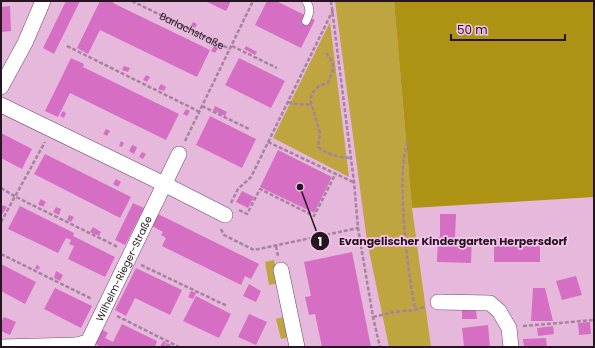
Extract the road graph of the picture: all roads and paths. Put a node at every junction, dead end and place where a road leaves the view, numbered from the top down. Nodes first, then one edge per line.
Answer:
1 (43, 1) edge
2 (132, 1) edge
3 (253, 1) edge
4 (306, 1) edge
5 (331, 1) edge
6 (333, 10) junction
7 (306, 21) dead end
8 (67, 46) dead end
9 (232, 46) junction
10 (230, 49) junction
11 (326, 53) dead end
12 (277, 68) dead end
13 (1, 87) edge
14 (288, 102) junction
15 (312, 105) junction
16 (1, 106) edge
17 (202, 106) junction
18 (200, 112) junction
19 (52, 129) junction
20 (249, 129) dead end
21 (268, 142) junction
22 (407, 142) dead end
23 (179, 154) joint
24 (351, 158) junction
25 (336, 173) junction
26 (354, 182) junction
27 (164, 184) junction
28 (1, 188) edge
29 (16, 197) junction
30 (225, 215) joint
31 (1, 222) edge
32 (358, 228) junction
33 (1, 254) edge
34 (130, 256) junction
35 (281, 270) dead end
36 (438, 302) joint
37 (227, 306) dead end
38 (105, 307) junction
39 (415, 310) junction
40 (373, 316) junction
41 (594, 320) edge
42 (509, 328) junction
43 (1, 346) edge
44 (78, 346) edge
45 (179, 347) edge
46 (297, 347) edge
47 (380, 347) edge
48 (511, 347) edge

1 - 13 street
2 - 10 path, Barlachstraße
3 - 9 path
4 - 7 lane
5 - 6 path
6 - 14 path
6 - 24 path
8 - 18 path
9 - 10 path
9 - 12 path
10 - 17 path
11 - 15 path
14 - 15 path
14 - 21 path
15 - 24 path
16 - 19 street
17 - 18 path
17 - 20 path
18 - 23 path
19 - 27 street
19 - 29 path
21 - 25 path
21 - 25 path
22 - 39 path
23 - 27 street, Wilhelm-Rieger-Straße
24 - 26 path
25 - 26 path
26 - 32 path
27 - 30 street
27 - 34 street, Wilhelm-Rieger-Straße
28 - 29 path
29 - 31 path
29 - 34 path
30 - 32 path
32 - 40 path
33 - 38 path
34 - 37 path
34 - 38 street, Wilhelm-Rieger-Straße
35 - 46 street
36 - 39 path
36 - 42 street
38 - 44 street, Wilhelm-Rieger-Straße
38 - 45 path
39 - 40 path
40 - 47 path
41 - 42 path
42 - 48 street
43 - 44 street

